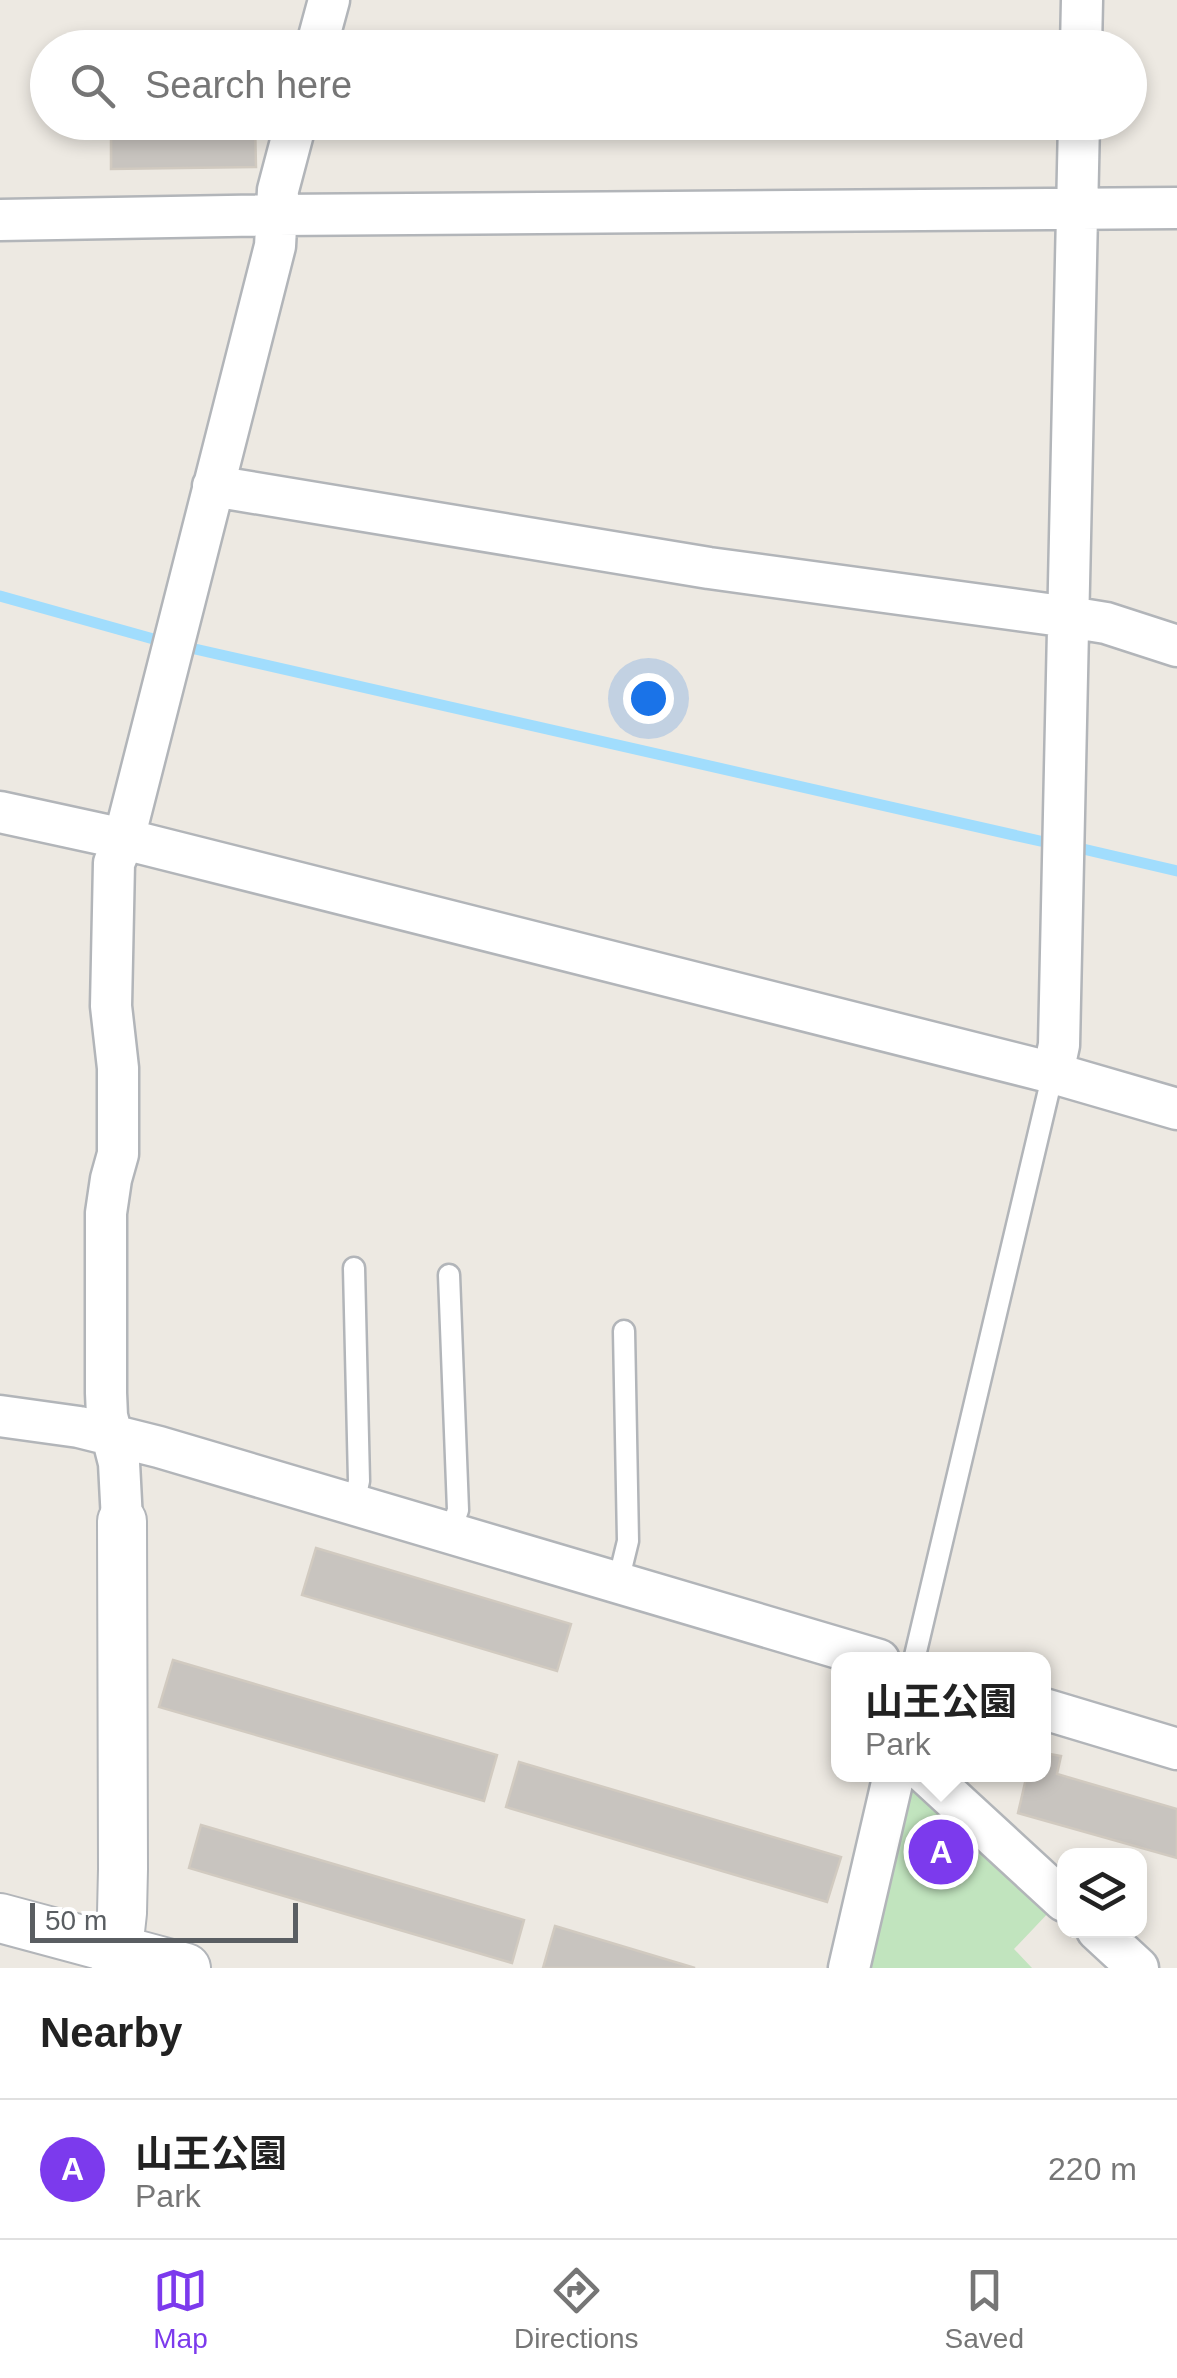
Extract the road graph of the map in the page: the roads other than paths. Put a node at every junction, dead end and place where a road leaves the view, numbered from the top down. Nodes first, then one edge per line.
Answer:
1 (329, 0) edge
2 (1082, 0) edge
3 (321, 30) edge
4 (1081, 30) edge
5 (291, 140) edge
6 (1079, 140) edge
7 (1077, 208) junction
8 (1177, 208) edge
9 (277, 215) junction
10 (0, 220) edge
11 (213, 486) junction
12 (1069, 617) junction
13 (1177, 646) edge
14 (0, 812) edge
15 (124, 838) junction
16 (1053, 1073) junction
17 (1177, 1109) edge
18 (354, 1268) dead end
19 (450, 1275) dead end
20 (624, 1331) dead end
21 (0, 1416) edge
22 (112, 1436) junction
23 (354, 1504) junction
24 (122, 1521) joint
25 (450, 1533) junction
26 (618, 1582) junction
27 (853, 1652) edge
28 (916, 1652) edge
29 (1051, 1711) edge
30 (1177, 1749) edge
31 (892, 1782) edge
32 (935, 1782) edge
33 (1057, 1894) edge
34 (0, 1918) edge
35 (1106, 1938) edge
36 (117, 1958) edge
37 (186, 1968) edge
38 (849, 1968) edge
39 (1138, 1968) edge

1 - 3 street
2 - 4 street
5 - 9 street
6 - 7 street
7 - 8 street
7 - 9 street
7 - 12 street
9 - 10 street
9 - 11 street
11 - 12 street
11 - 15 street
12 - 13 street
12 - 16 street
14 - 15 street
15 - 16 street
15 - 22 street
16 - 17 street
16 - 28 lane
18 - 23 lane
19 - 25 lane
20 - 26 lane
21 - 22 street
22 - 23 street
22 - 24 street
23 - 25 street
24 - 36 street
25 - 26 street
26 - 27 street
29 - 30 street
31 - 38 street
32 - 33 street
34 - 36 street
35 - 39 street
36 - 37 street

